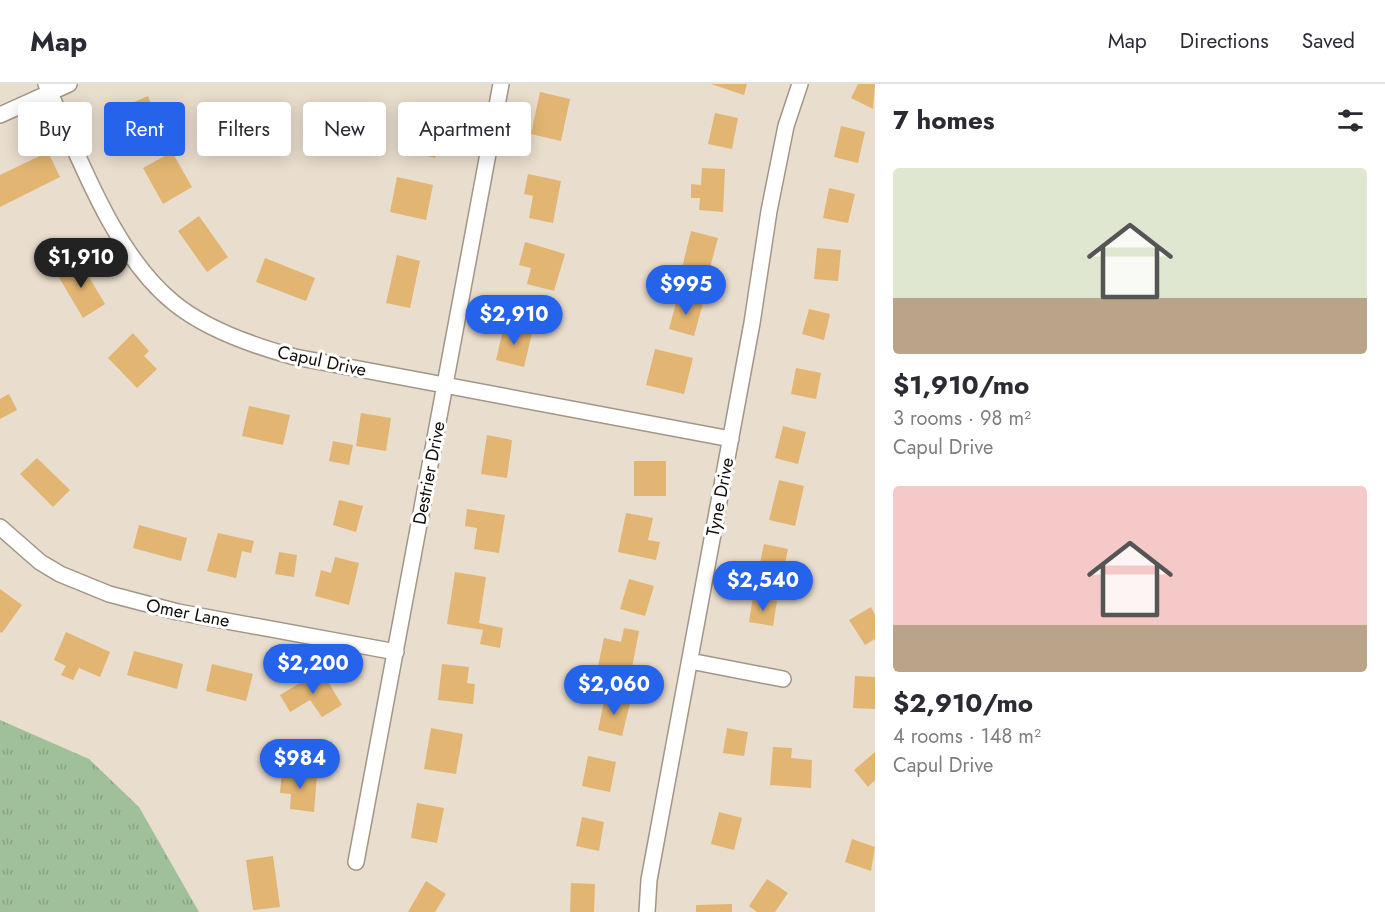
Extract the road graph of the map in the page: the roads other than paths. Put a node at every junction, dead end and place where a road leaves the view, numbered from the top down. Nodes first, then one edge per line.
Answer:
1 (69, 84) edge
2 (501, 84) edge
3 (800, 84) edge
4 (48, 89) edge
5 (0, 115) edge
6 (445, 387) junction
7 (731, 439) junction
8 (0, 527) edge
9 (396, 652) junction
10 (690, 661) junction
11 (783, 679) dead end
12 (356, 862) dead end
13 (646, 912) edge

1 - 4 street
2 - 6 street, Destrier Drive
3 - 7 street, Tyne Drive
4 - 5 street
4 - 6 street, Capul Drive
6 - 7 street, Capul Drive
6 - 9 street, Destrier Drive
7 - 10 street, Tyne Drive
8 - 9 street, Omer Lane
9 - 12 street, Destrier Drive
10 - 11 street
10 - 13 street, Tyne Drive

